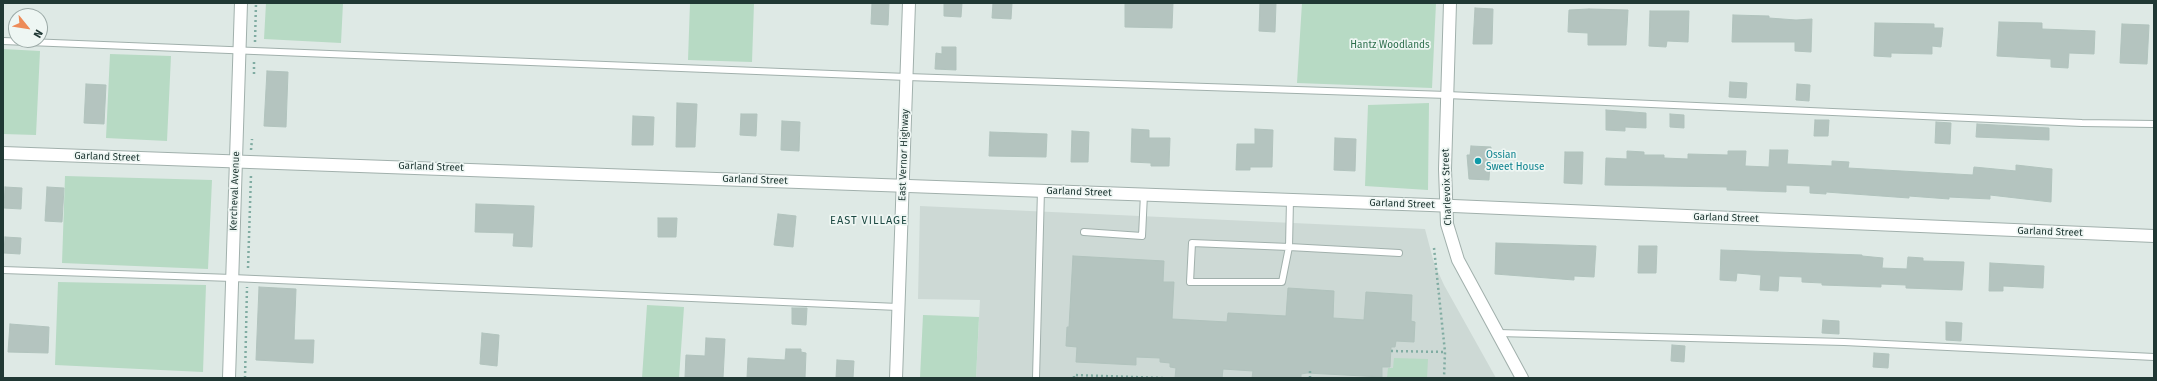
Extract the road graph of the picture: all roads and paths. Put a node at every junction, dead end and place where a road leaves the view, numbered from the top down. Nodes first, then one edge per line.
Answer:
1 (241, 3) edge
2 (256, 3) edge
3 (909, 3) edge
4 (1450, 3) edge
5 (3, 41) edge
6 (239, 50) junction
7 (255, 51) junction
8 (907, 78) junction
9 (253, 80) dead end
10 (1447, 95) junction
11 (2154, 124) edge
12 (252, 133) dead end
13 (3, 153) edge
14 (236, 162) junction
15 (251, 162) junction
16 (903, 185) junction
17 (1041, 190) junction
18 (1144, 194) junction
19 (1290, 200) junction
20 (1446, 206) junction
21 (1084, 232) dead end
22 (2154, 236) edge
23 (1289, 247) junction
24 (1434, 248) dead end
25 (1399, 253) dead end
26 (3, 270) edge
27 (232, 278) junction
28 (248, 279) junction
29 (898, 307) junction
30 (1498, 332) junction
31 (1391, 351) dead end
32 (1445, 352) junction
33 (2154, 357) edge
34 (1310, 370) dead end
35 (229, 378) edge
36 (245, 378) edge
37 (896, 378) edge
38 (1036, 378) edge
39 (1074, 378) edge
40 (1163, 378) edge
41 (1310, 378) edge
42 (1444, 378) edge
43 (1522, 378) edge

1 - 6 street, Kercheval Avenue
2 - 7 path
3 - 8 street, East Vernor Highway
4 - 10 street, Charlevoix Street
5 - 6 lane
6 - 7 lane
6 - 14 street, Kercheval Avenue
7 - 8 lane
7 - 9 path
8 - 10 lane
8 - 16 street, East Vernor Highway
10 - 11 lane
10 - 20 street, Charlevoix Street
12 - 15 path
13 - 14 street, Garland Street
14 - 15 street, Garland Street
14 - 27 street, Kercheval Avenue
15 - 16 street, Garland Street
15 - 28 path
16 - 17 street, Garland Street
16 - 29 street, East Vernor Highway
17 - 18 street, Garland Street
17 - 38 lane
18 - 19 street, Garland Street
18 - 21 lane
19 - 20 street, Garland Street
19 - 23 lane
20 - 22 street, Garland Street
20 - 30 street, Charlevoix Street
23 - 23 lane
23 - 25 lane
24 - 32 path
26 - 27 lane
27 - 28 lane
27 - 35 street, Kercheval Avenue
28 - 29 lane
28 - 36 path
29 - 37 street, East Vernor Highway
30 - 33 lane
30 - 43 street, Charlevoix Street
31 - 32 path
32 - 42 path
34 - 41 path
39 - 40 path

